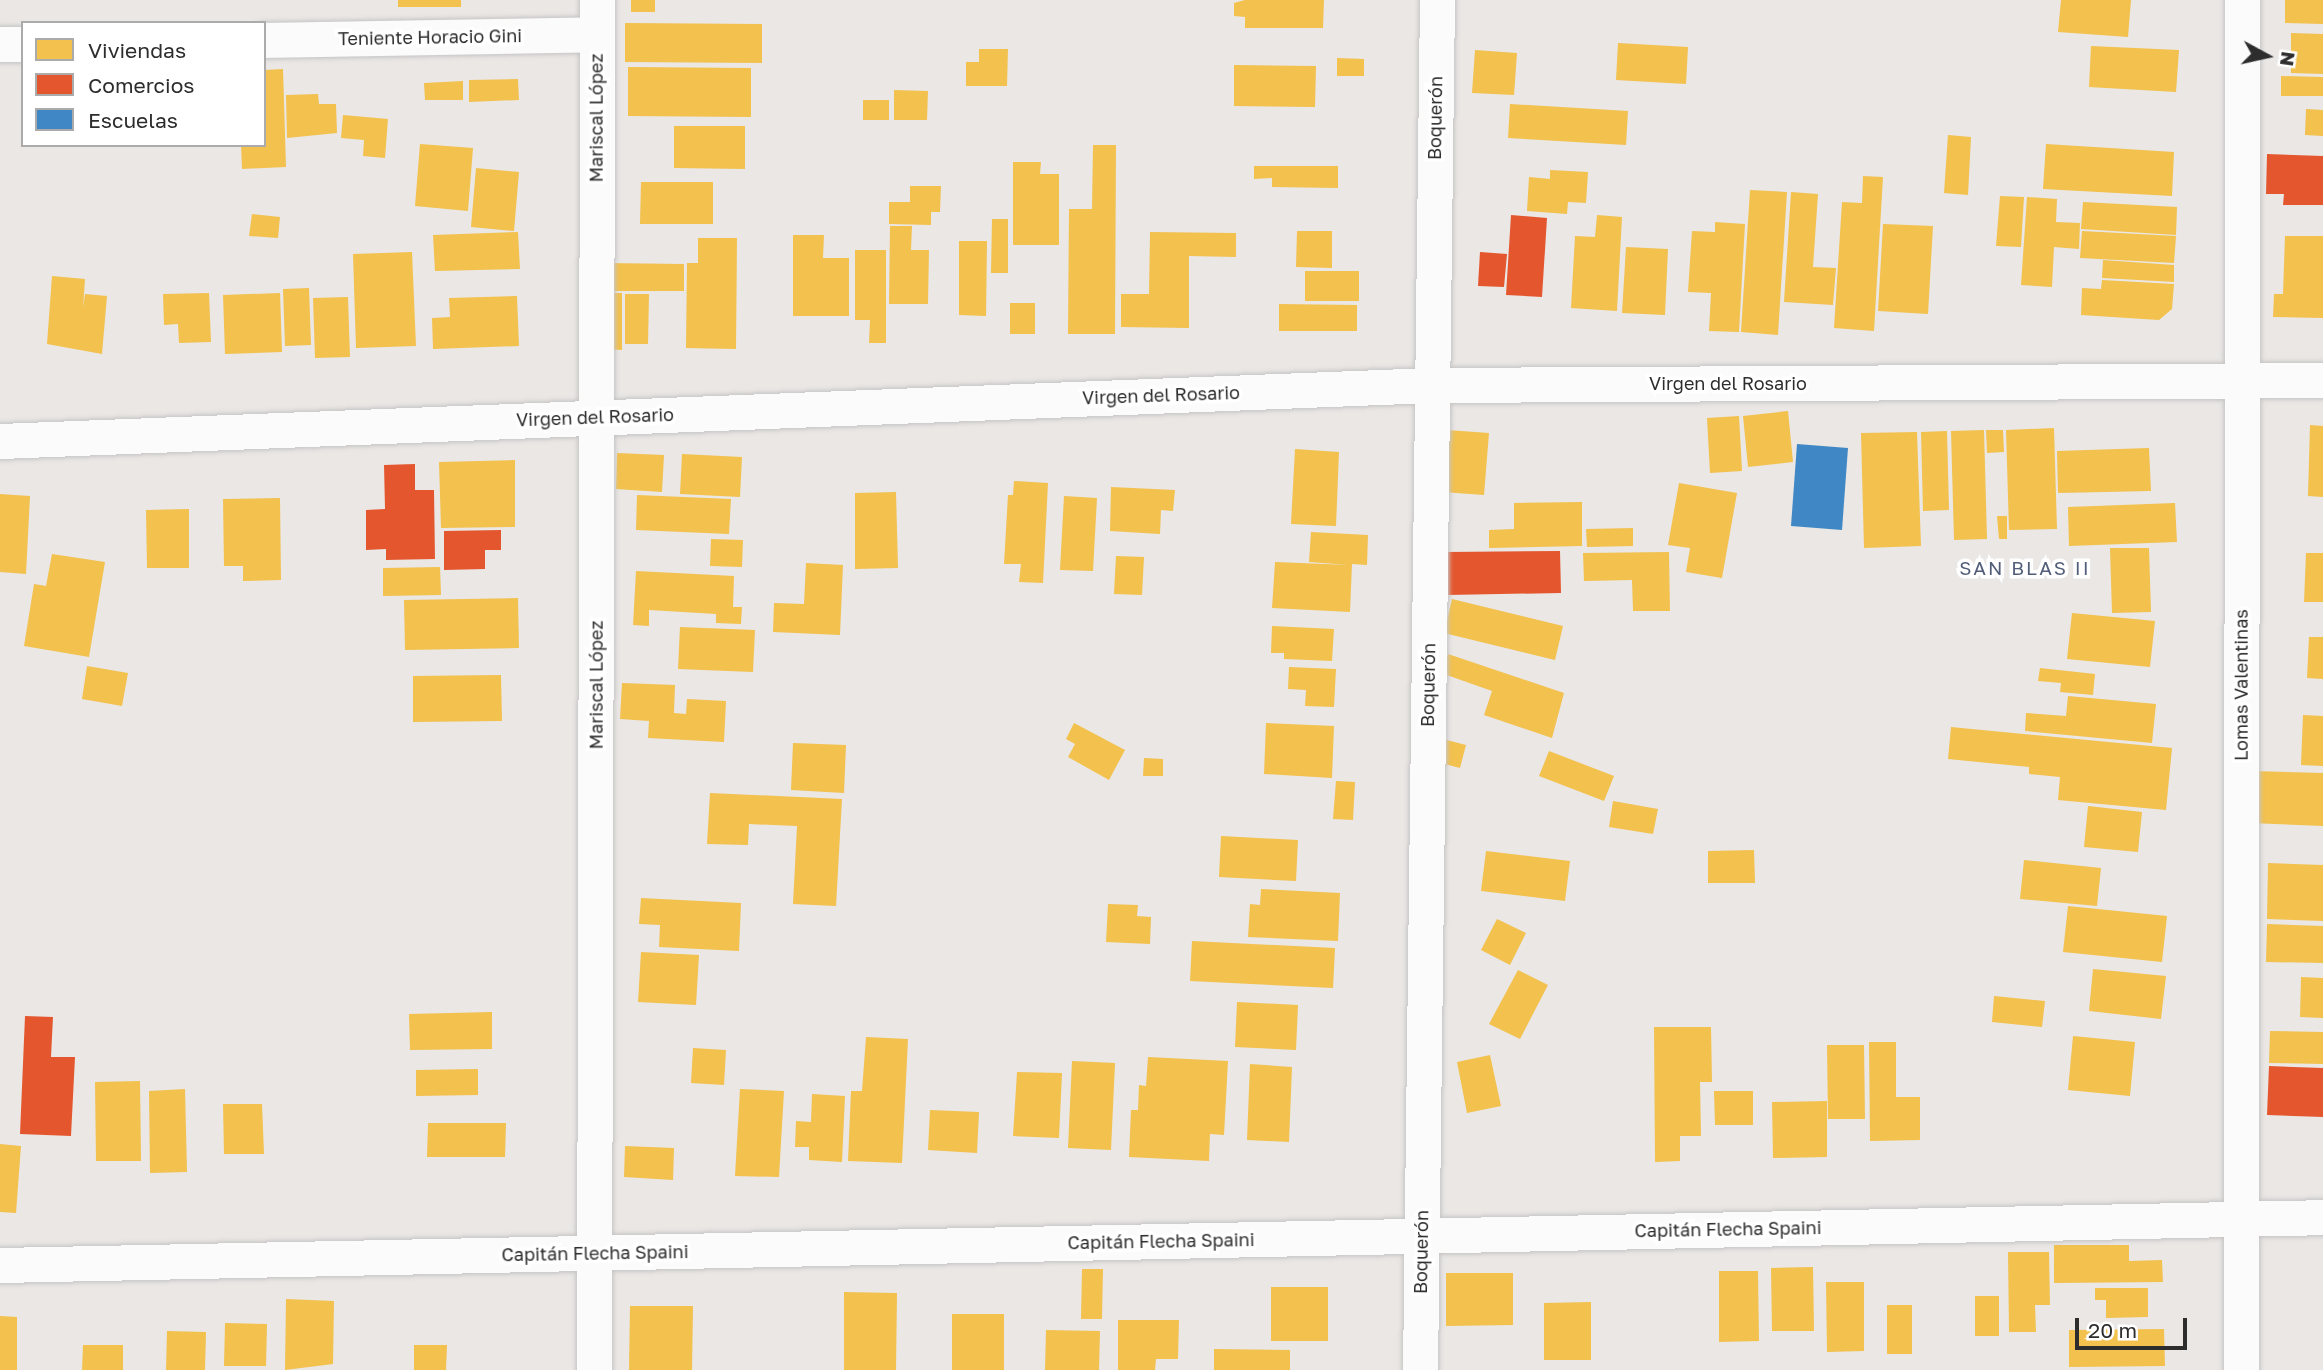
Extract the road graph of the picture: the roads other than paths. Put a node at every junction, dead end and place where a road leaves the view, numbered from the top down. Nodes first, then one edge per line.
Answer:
1 (1437, 0) edge
2 (2242, 0) edge
3 (597, 17) edge
4 (266, 40) edge
5 (0, 44) edge
6 (21, 44) edge
7 (2242, 380) junction
8 (2323, 380) edge
9 (1432, 385) junction
10 (596, 417) junction
11 (0, 441) edge
12 (2323, 1217) edge
13 (2241, 1219) junction
14 (1422, 1235) junction
15 (594, 1253) junction
16 (0, 1265) edge
17 (594, 1370) edge
18 (1420, 1370) edge
19 (2241, 1370) edge

1 - 9 street, Boquerón
2 - 7 street, Lomas Valentinas
3 - 4 street, Teniente Horacio Gini
3 - 10 street, Mariscal López
5 - 6 street
7 - 8 street, Virgen del Rosario
7 - 9 street, Virgen del Rosario
7 - 13 street, Lomas Valentinas
9 - 10 street, Virgen del Rosario
9 - 14 street, Boquerón
10 - 11 street, Virgen del Rosario
10 - 15 street, Mariscal López
12 - 13 street, Capitán Flecha Spaini
13 - 14 street, Capitán Flecha Spaini
13 - 19 street, Lomas Valentinas
14 - 15 street, Capitán Flecha Spaini
14 - 18 street, Boquerón
15 - 16 street, Capitán Flecha Spaini
15 - 17 street, Mariscal López

